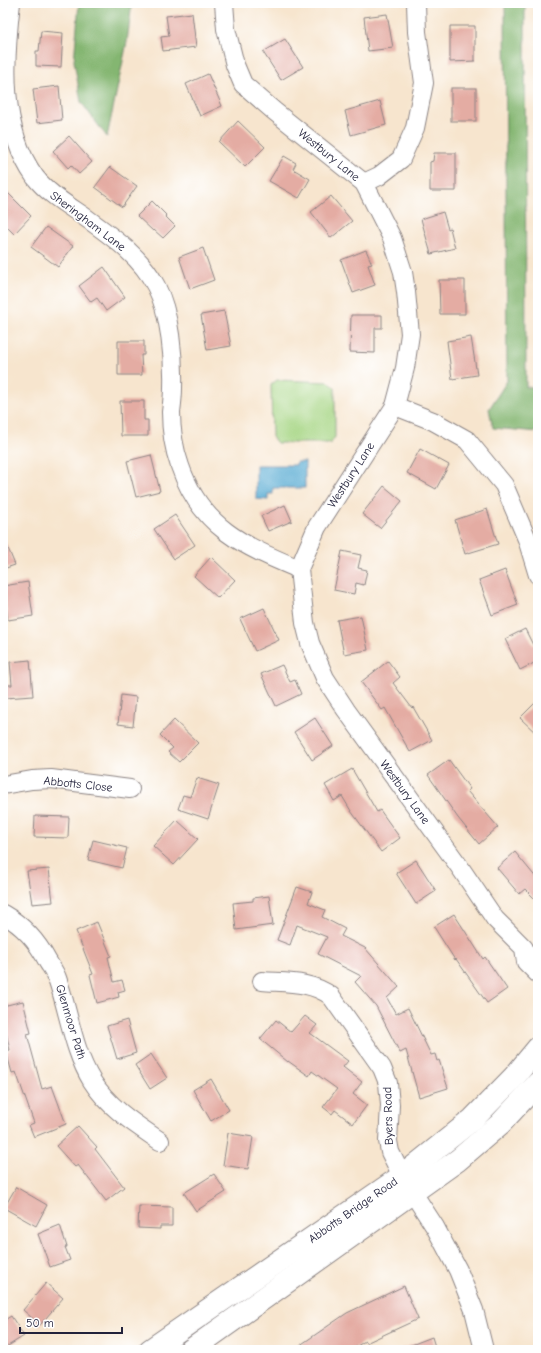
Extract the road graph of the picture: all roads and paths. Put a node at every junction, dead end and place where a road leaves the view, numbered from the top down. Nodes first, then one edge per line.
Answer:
1 (10, 3) edge
2 (224, 3) edge
3 (416, 3) edge
4 (364, 183) junction
5 (395, 406) junction
6 (533, 537) edge
7 (299, 569) junction
8 (538, 575) edge
9 (3, 785) edge
10 (130, 789) dead end
11 (3, 914) edge
12 (531, 947) edge
13 (538, 974) edge
14 (262, 981) dead end
15 (538, 1048) edge
16 (538, 1083) edge
17 (160, 1141) dead end
18 (407, 1184) junction
19 (150, 1350) edge
20 (191, 1350) edge
21 (484, 1350) edge

1 - 7 street, Sheringham Lane
2 - 4 street, Westbury Lane
3 - 4 street
4 - 5 street, Westbury Lane
5 - 6 street
5 - 7 street, Westbury Lane
6 - 8 street
7 - 12 street, Westbury Lane
9 - 10 street, Abbotts Close
11 - 17 street, Glenmoor Path
12 - 13 street, Westbury Lane
14 - 18 street, Byers Road
15 - 18 main road, Abbotts Bridge Road
16 - 18 main road, Abbotts Bridge Road
18 - 19 main road, Abbotts Bridge Road
18 - 20 main road, Abbotts Bridge Road
18 - 21 street, Byers Road

